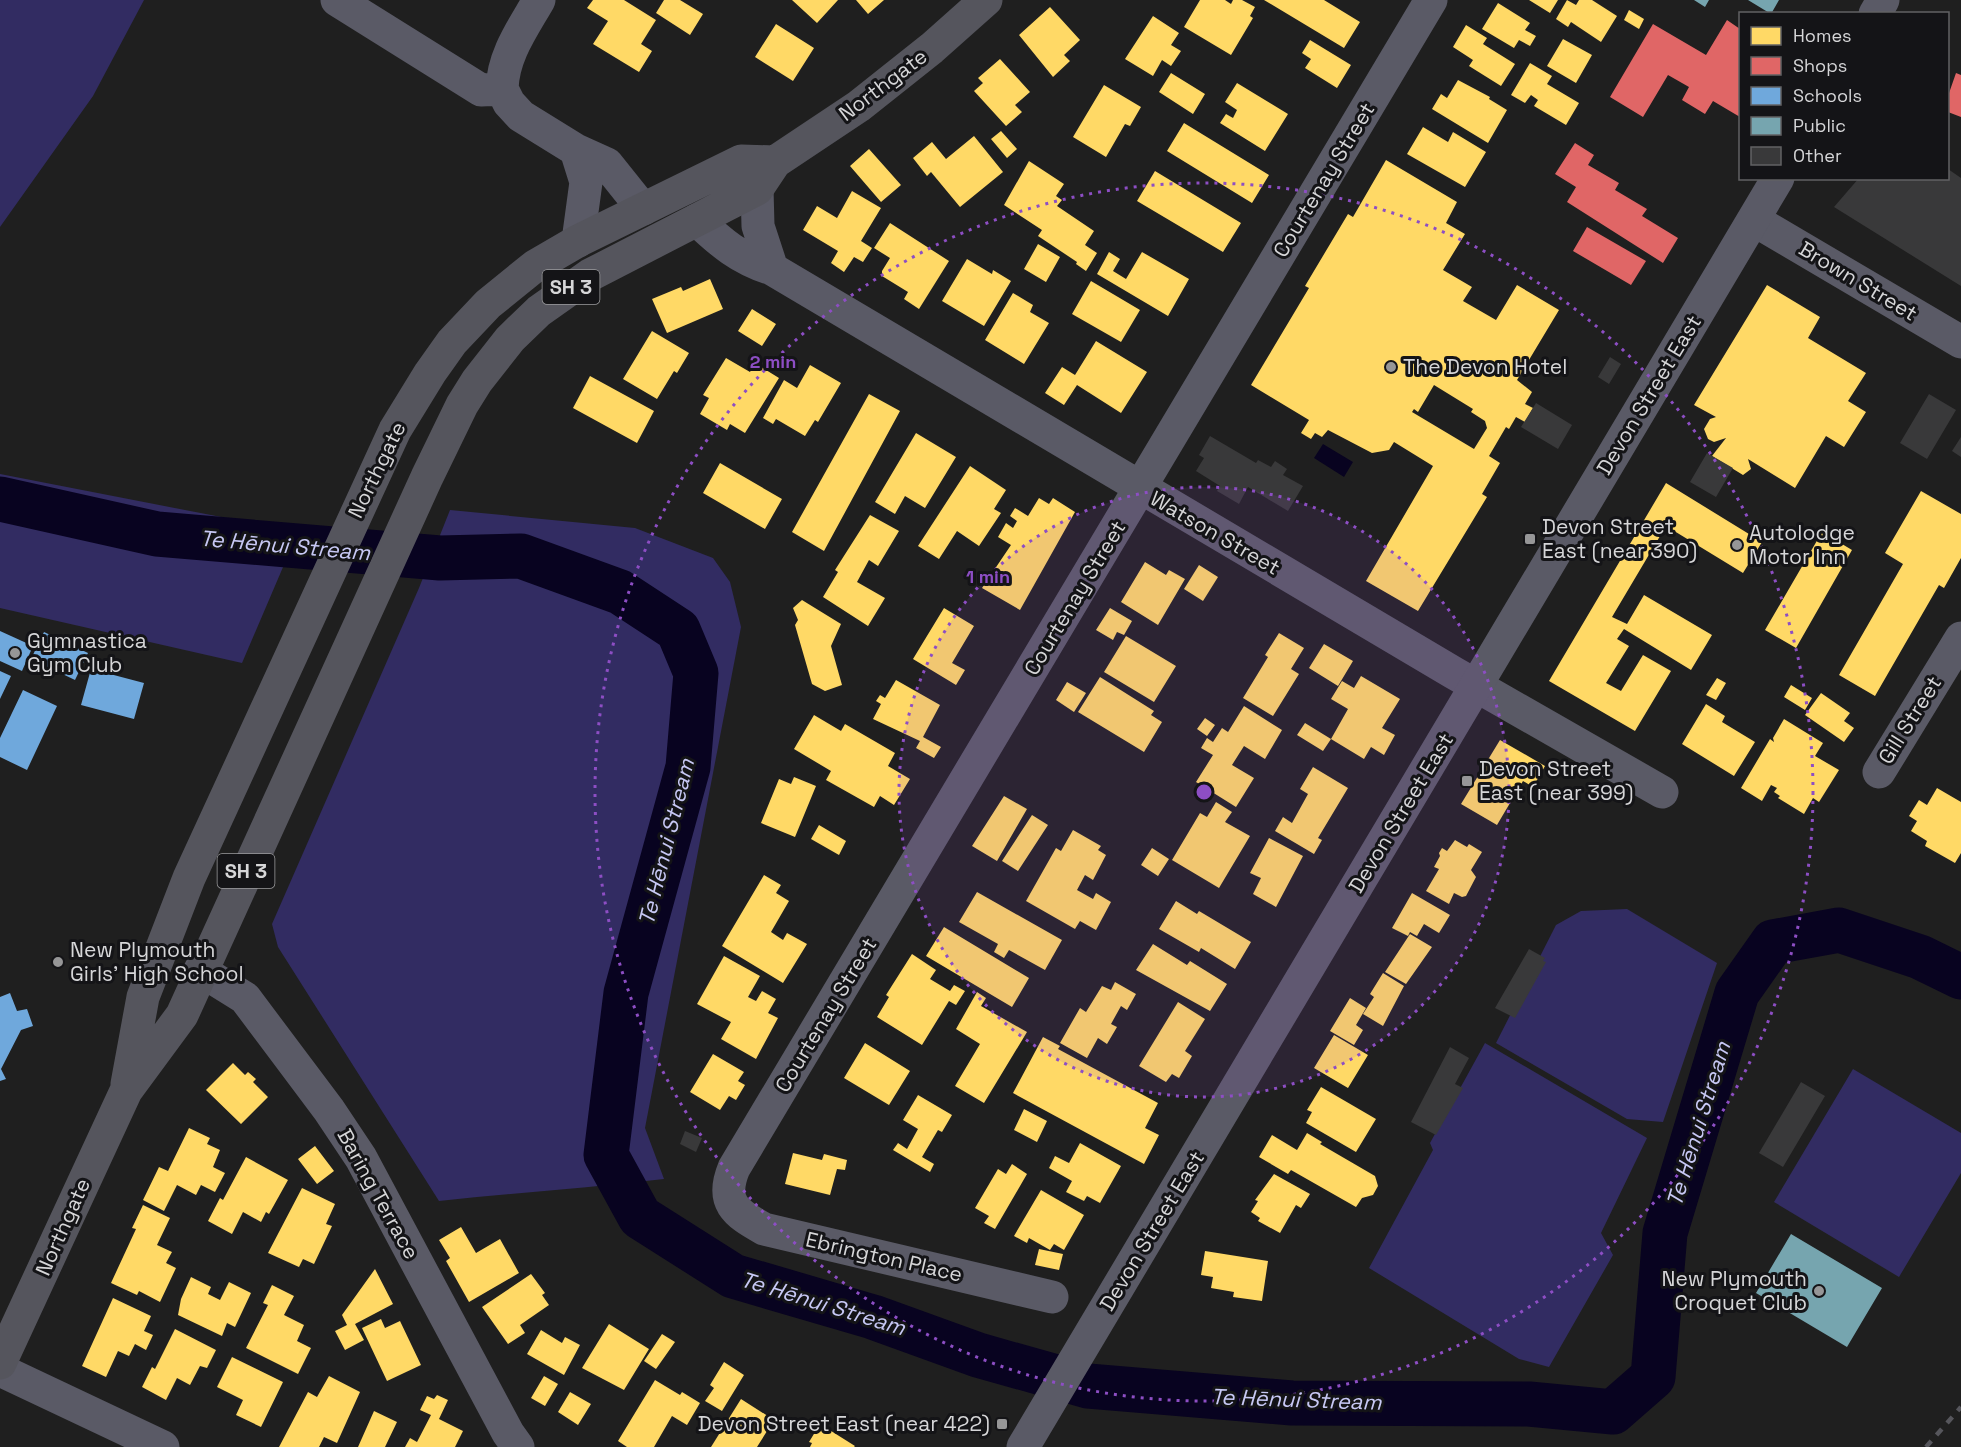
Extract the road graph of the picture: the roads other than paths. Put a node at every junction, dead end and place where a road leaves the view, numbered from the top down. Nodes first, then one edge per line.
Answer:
1 (337, 0) edge
2 (540, 0) edge
3 (986, 0) edge
4 (1431, 0) edge
5 (502, 89) junction
6 (576, 150) junction
7 (775, 162) junction
8 (1777, 180) edge
9 (757, 189) junction
10 (643, 209) junction
11 (697, 220) junction
12 (1754, 220) junction
13 (578, 241) junction
14 (772, 270) junction
15 (1961, 342) edge
16 (1140, 489) junction
17 (1961, 638) edge
18 (1477, 686) junction
19 (1879, 772) dead end
20 (1662, 792) dead end
21 (200, 970) junction
22 (126, 1091) junction
23 (728, 1198) joint
24 (1052, 1297) dead end
25 (0, 1363) edge
26 (0, 1370) edge
27 (163, 1447) edge
28 (518, 1447) edge
29 (1023, 1447) edge

1 - 5 street
2 - 5 street
3 - 7 highway, Northgate / SH 3
4 - 16 street, Courtenay Street
5 - 6 street
6 - 10 street
6 - 13 street
7 - 9 highway, Northgate / SH 3
7 - 10 highway, Northgate / SH 3
8 - 12 street, Devon Street East
9 - 11 highway, Northgate / SH 3
9 - 14 street
10 - 13 highway, Northgate / SH 3
11 - 14 street, Watson Street
11 - 21 highway, Northgate / SH 3
12 - 15 street, Brown Street
12 - 18 street, Devon Street East
13 - 22 highway, Northgate / SH 3
14 - 16 street, Watson Street
16 - 18 street, Watson Street
16 - 23 street, Courtenay Street
17 - 19 street, Gill Street
18 - 20 street, Watson Street
18 - 29 street, Devon Street East
21 - 22 highway, Northgate / SH 3
21 - 28 street, Baring Terrace
22 - 25 highway, Northgate / SH 3
23 - 24 street, Ebrington Place
26 - 27 street

